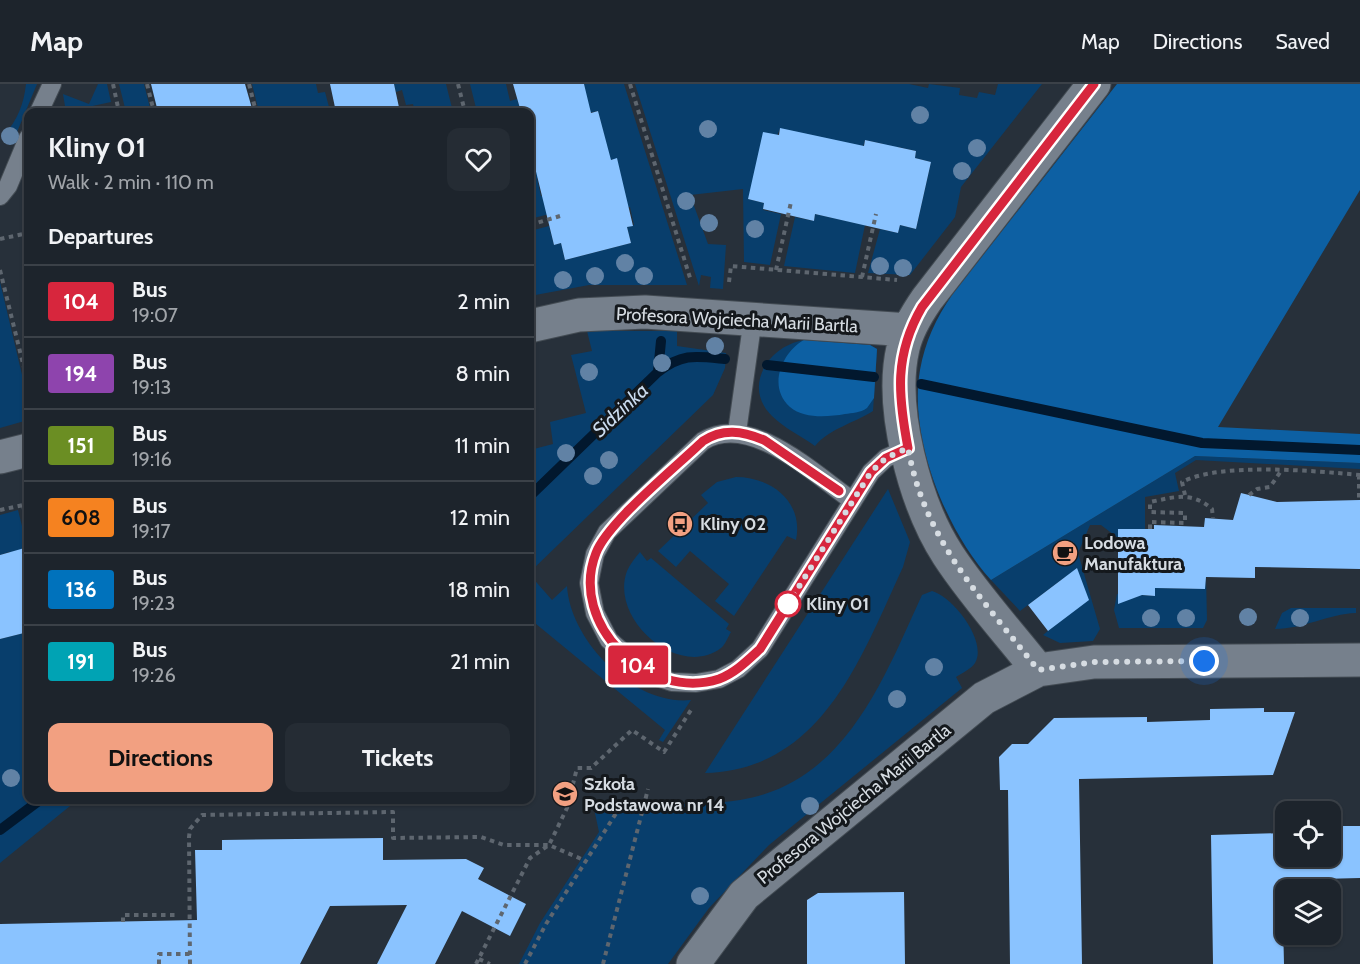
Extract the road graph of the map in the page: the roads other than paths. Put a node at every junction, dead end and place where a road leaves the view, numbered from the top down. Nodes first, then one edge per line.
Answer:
1 (52, 84) edge
2 (1094, 84) edge
3 (41, 108) edge
4 (24, 148) edge
5 (0, 196) edge
6 (753, 318) junction
7 (534, 325) edge
8 (909, 330) junction
9 (738, 432) junction
10 (908, 448) junction
11 (24, 451) edge
12 (0, 457) edge
13 (853, 501) junction
14 (1360, 660) edge
15 (1038, 670) junction
16 (693, 964) edge

1 - 3 lane
2 - 8 street
4 - 5 lane
6 - 7 street, Profesora Wojciecha Marii Bartla
6 - 8 street, Profesora Wojciecha Marii Bartla
6 - 9 lane
8 - 10 street
9 - 13 lane
9 - 13 lane
10 - 13 lane
10 - 15 street
11 - 12 street
14 - 15 street, Profesora Wojciecha Marii Bartla
15 - 16 street, Profesora Wojciecha Marii Bartla

